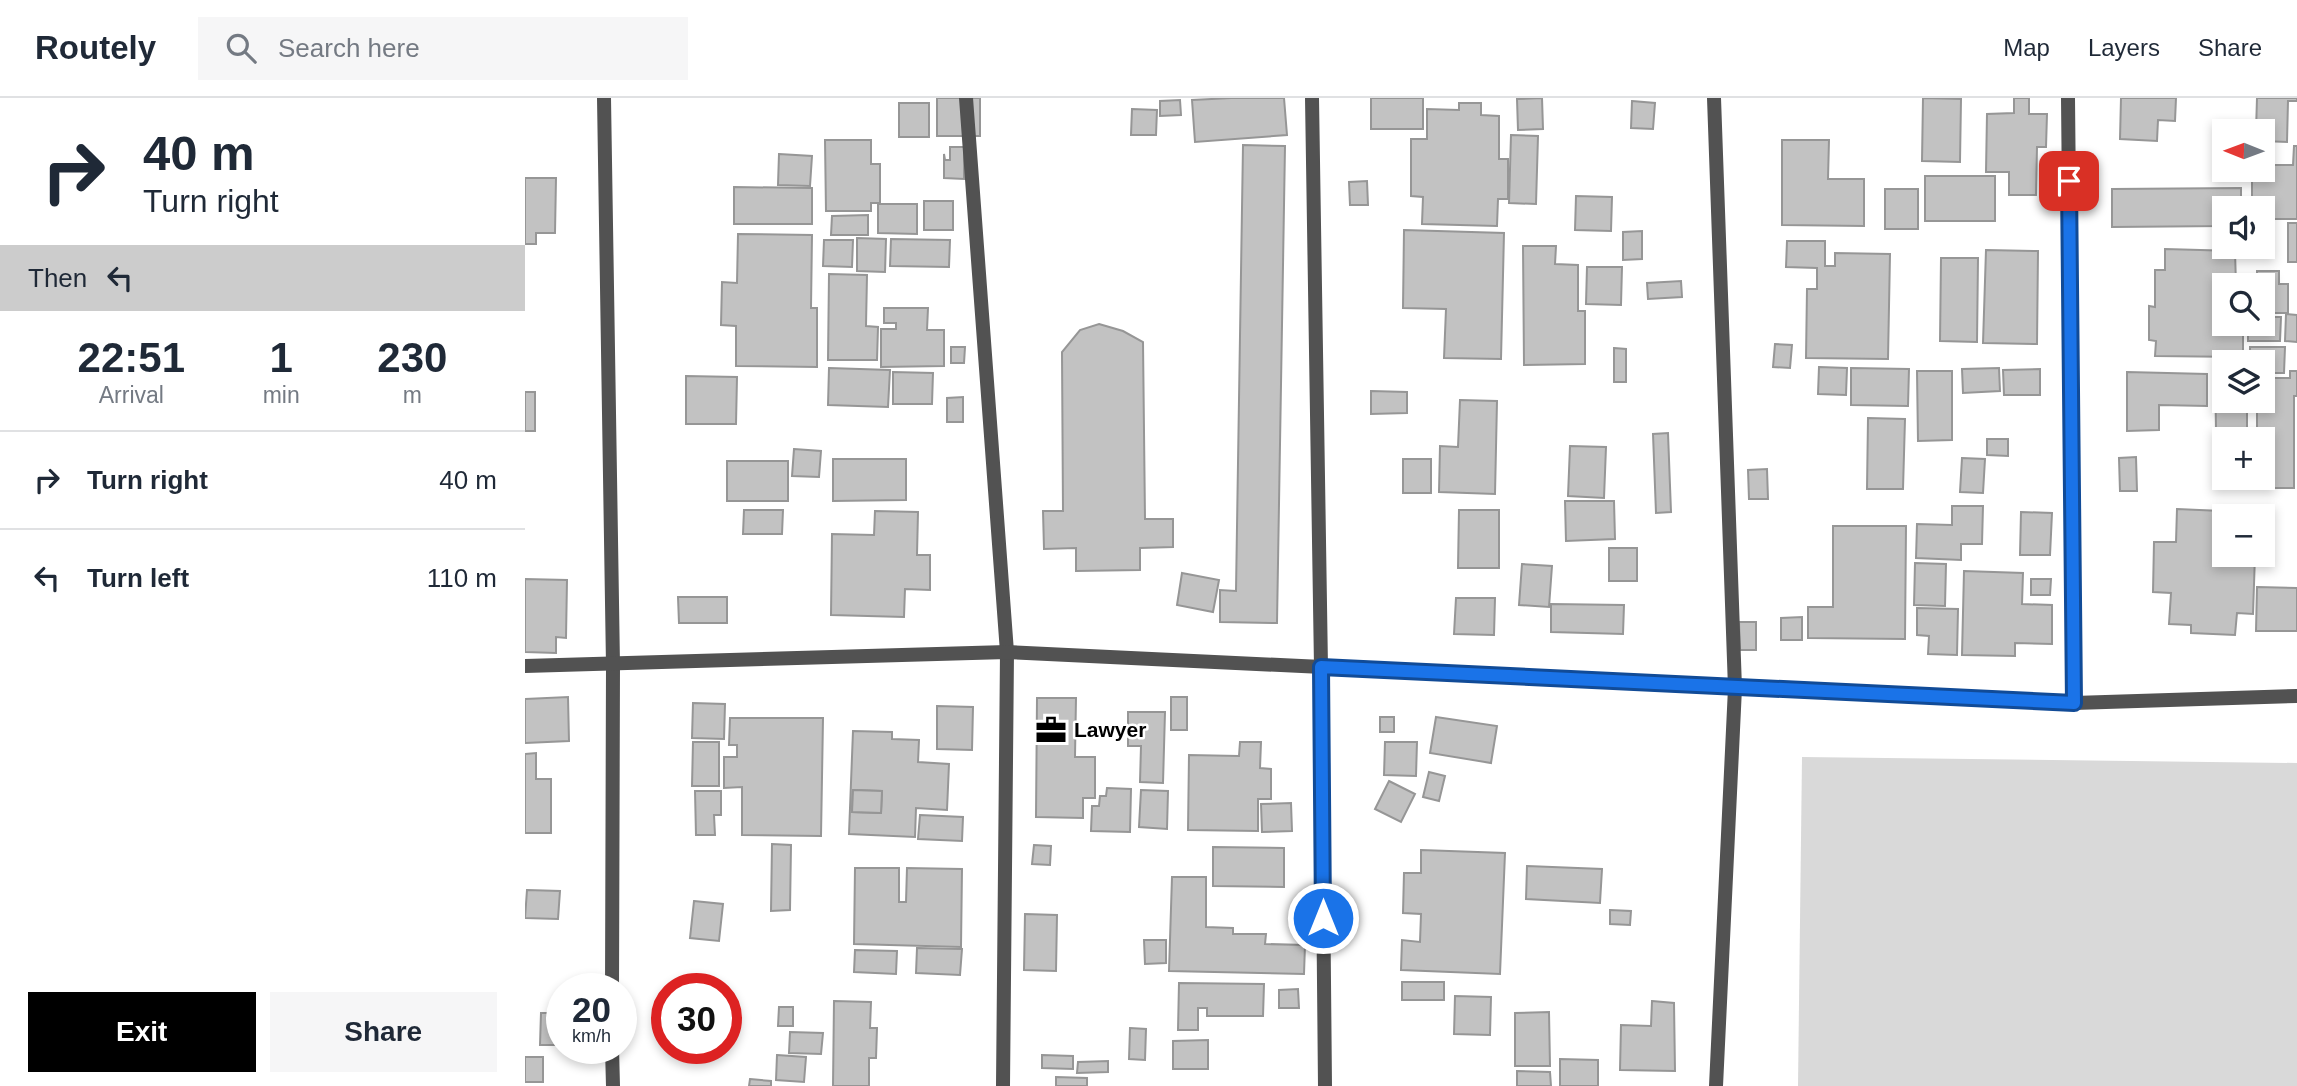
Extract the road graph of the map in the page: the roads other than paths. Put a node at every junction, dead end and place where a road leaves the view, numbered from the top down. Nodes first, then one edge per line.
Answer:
1 (604, 98) edge
2 (966, 98) edge
3 (1312, 98) edge
4 (1714, 98) edge
5 (2068, 98) edge
6 (1007, 652) junction
7 (613, 665) junction
8 (525, 666) edge
9 (1321, 667) junction
10 (1735, 688) junction
11 (2297, 696) edge
12 (2074, 703) junction
13 (612, 973) edge
14 (612, 1064) edge
15 (613, 1086) edge
16 (1003, 1086) edge
17 (1325, 1086) edge
18 (1716, 1086) edge

1 - 7 street
2 - 6 street
3 - 9 street
4 - 10 street
5 - 12 street
6 - 7 street
6 - 9 street
6 - 16 street
7 - 8 street
7 - 13 street
9 - 10 street
9 - 17 street
10 - 12 street
10 - 18 street
11 - 12 street
14 - 15 street

